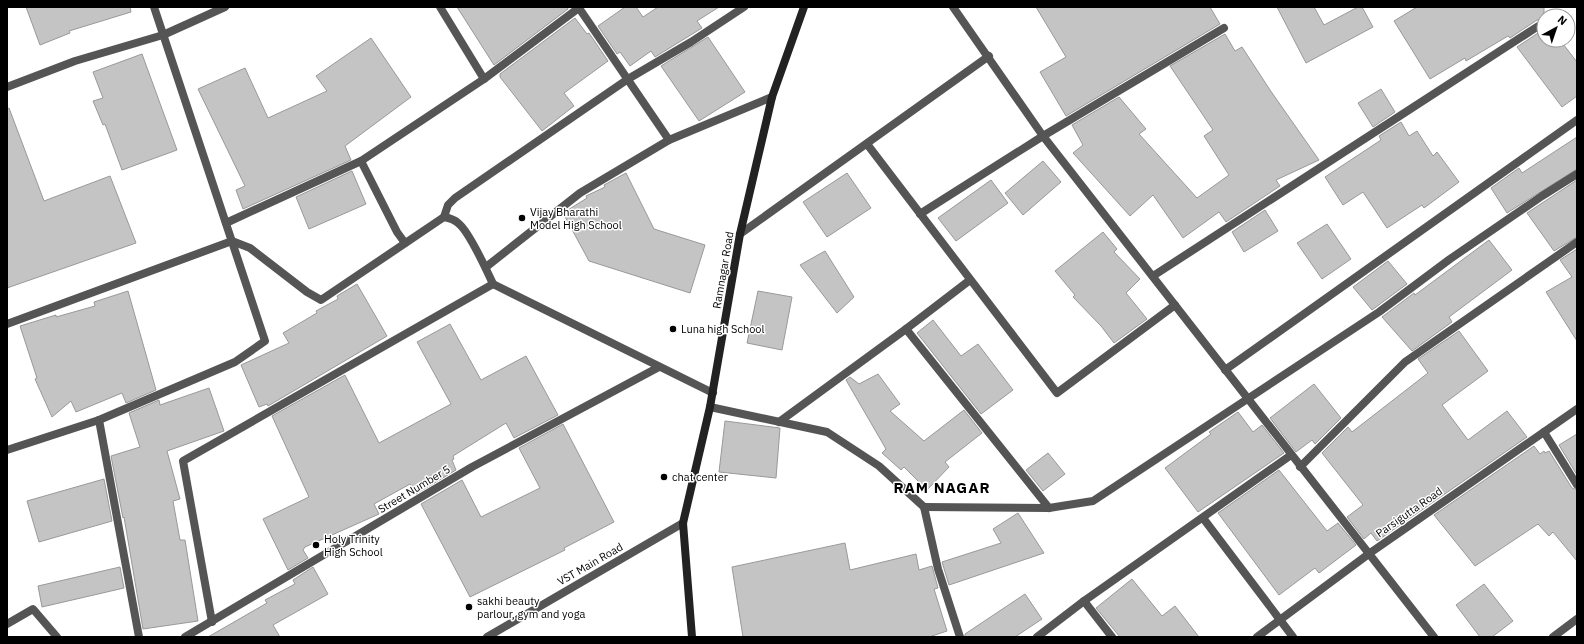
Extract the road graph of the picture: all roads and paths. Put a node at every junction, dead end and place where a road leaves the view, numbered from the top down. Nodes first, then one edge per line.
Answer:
1 (154, 7) edge
2 (225, 7) edge
3 (440, 7) edge
4 (580, 7) edge
5 (744, 7) edge
6 (804, 7) edge
7 (953, 7) edge
8 (1224, 28) dead end
9 (1536, 28) edge
10 (163, 35) junction
11 (989, 56) junction
12 (484, 79) junction
13 (628, 79) junction
14 (7, 87) edge
15 (772, 98) junction
16 (1577, 120) edge
17 (1043, 136) junction
18 (669, 140) junction
19 (867, 144) junction
20 (361, 161) junction
21 (1577, 174) edge
22 (920, 214) junction
23 (444, 217) junction
24 (226, 223) junction
25 (740, 234) junction
26 (232, 241) junction
27 (1577, 242) edge
28 (405, 243) junction
29 (486, 267) junction
30 (1153, 276) junction
31 (970, 280) junction
32 (493, 284) junction
33 (1176, 305) junction
34 (7, 324) edge
35 (906, 329) junction
36 (659, 367) junction
37 (1225, 370) junction
38 (713, 393) junction
39 (1248, 399) junction
40 (710, 407) junction
41 (1577, 409) edge
42 (99, 420) junction
43 (780, 422) junction
44 (1544, 432) junction
45 (7, 450) edge
46 (1290, 455) junction
47 (1300, 467) junction
48 (1577, 485) edge
49 (924, 507) junction
50 (1049, 508) junction
51 (1203, 518) junction
52 (683, 523) junction
53 (1370, 553) junction
54 (1084, 601) junction
55 (1577, 619) edge
56 (1280, 620) junction
57 (212, 622) junction
58 (7, 624) edge
59 (57, 637) edge
60 (139, 637) edge
61 (185, 637) edge
62 (487, 637) edge
63 (692, 637) edge
64 (960, 637) edge
65 (1037, 637) edge
66 (1112, 637) edge
67 (1257, 637) edge
68 (1293, 637) edge
69 (1434, 637) edge
70 (1553, 637) edge

1 - 10 street
2 - 10 street
3 - 12 street
4 - 12 street
4 - 13 street
5 - 13 street
6 - 15 main road, Ramnagar Road
7 - 11 street
8 - 17 street
9 - 30 street
10 - 14 street
10 - 24 street
11 - 17 street
11 - 19 street
12 - 20 street
13 - 18 street
13 - 23 street
15 - 18 street
15 - 25 main road, Ramnagar Road
16 - 37 street
17 - 22 street
17 - 30 street
18 - 29 street
19 - 22 street
19 - 25 street
20 - 24 street
20 - 28 street
21 - 39 street
22 - 31 street
23 - 28 street
23 - 29 street
24 - 26 street
25 - 38 main road, Ramnagar Road
26 - 28 street
26 - 34 street
26 - 42 street
27 - 47 street
29 - 32 street
30 - 33 street
31 - 33 street
31 - 35 street
32 - 36 street
32 - 57 street
33 - 37 street
35 - 43 street
35 - 50 street
36 - 38 street
36 - 57 street, Street Number 5
37 - 39 street
38 - 40 main road, Ramnagar Road
39 - 46 street
39 - 50 street
40 - 43 street
40 - 52 main road, Ramnagar Road
41 - 44 street, Parsigutta Road
42 - 45 street
42 - 60 street
43 - 49 street
44 - 48 street
44 - 53 street, Parsigutta Road
46 - 47 street
46 - 51 street
47 - 53 street
49 - 50 street
49 - 64 street
51 - 54 street
51 - 56 street
52 - 62 street, VST Main Road
52 - 63 main road, Ramnagar Road
53 - 56 street, Parsigutta Road
53 - 69 street
54 - 65 street
54 - 66 street
55 - 70 street
56 - 67 street, Parsigutta Road
56 - 68 street
57 - 61 street, Street Number 5
58 - 59 street

